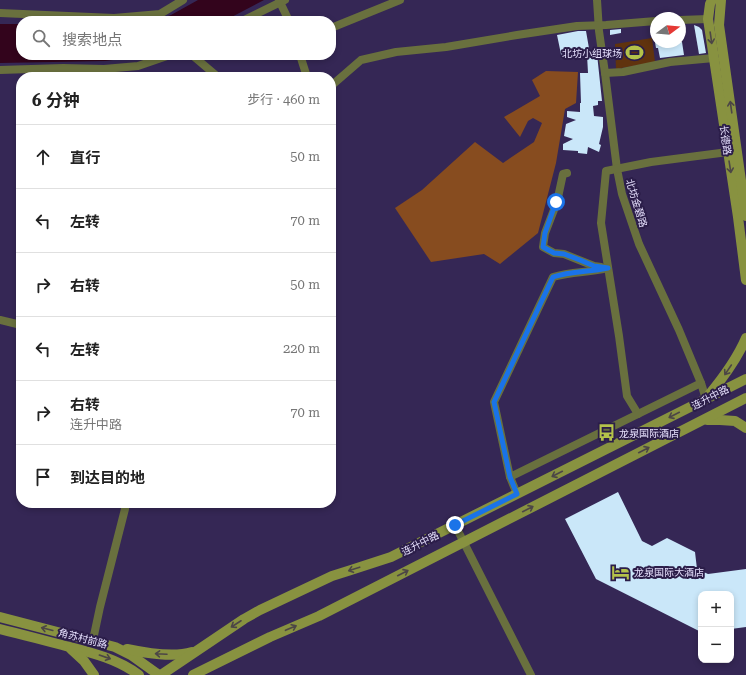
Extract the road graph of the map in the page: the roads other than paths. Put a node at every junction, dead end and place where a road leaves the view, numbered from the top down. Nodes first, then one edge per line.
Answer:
1 (183, 0) edge
2 (400, 0) edge
3 (597, 0) edge
4 (712, 0) edge
5 (721, 0) edge
6 (281, 1) edge
7 (0, 13) edge
8 (68, 16) edge
9 (137, 16) edge
10 (252, 16) edge
11 (287, 16) edge
12 (708, 19) junction
13 (686, 20) edge
14 (650, 22) edge
15 (599, 25) junction
16 (336, 26) edge
17 (714, 58) junction
18 (155, 60) edge
19 (198, 60) edge
20 (302, 60) edge
21 (0, 70) edge
22 (212, 72) edge
23 (305, 72) edge
24 (605, 73) junction
25 (336, 82) edge
26 (728, 152) junction
27 (617, 169) junction
28 (567, 173) dead end
29 (746, 216) edge
30 (608, 268) junction
31 (746, 280) edge
32 (0, 320) edge
33 (16, 324) edge
34 (746, 338) edge
35 (746, 379) edge
36 (701, 383) junction
37 (746, 398) edge
38 (706, 399) junction
39 (638, 414) junction
40 (703, 420) junction
41 (746, 428) edge
42 (510, 477) junction
43 (517, 494) junction
44 (125, 508) edge
45 (455, 525) junction
46 (464, 542) junction
47 (0, 617) edge
48 (0, 629) edge
49 (93, 640) junction
50 (68, 647) junction
51 (115, 647) junction
52 (199, 649) junction
53 (216, 664) junction
54 (94, 675) edge
55 (139, 675) edge
56 (160, 675) edge
57 (193, 675) edge
58 (204, 675) edge
59 (531, 675) edge

1 - 9 street
2 - 16 street
3 - 15 street, 北坊金碧路
4 - 12 main road, 长德路
29 -> 5 main road, 长德路
6 - 10 street
6 - 11 street
7 - 8 street
12 - 13 street
12 -> 17 main road, 长德路
14 - 15 street
15 - 24 street, 北坊金碧路
15 - 25 street
17 - 24 street
17 - 26 main road, 长德路
18 - 21 street
19 - 22 street
20 - 23 street
24 - 27 street, 北坊金碧路
26 - 27 street
26 -> 31 main road, 长德路
27 - 30 street
27 - 36 street, 北坊金碧路
28 - 30 street
30 - 39 street
30 - 42 street
32 - 33 street
34 -> 38 main road
35 - 38 main road, 连升中路
36 - 38 street, 北坊金碧路
36 - 39 street
37 - 40 main road, 连升中路
38 -> 43 main road, 连升中路
39 - 42 street
40 - 41 main road
46 -> 40 main road, 连升中路
42 - 43 street
43 - 45 main road, 连升中路
44 - 49 street
45 - 46 street
45 -> 52 main road, 连升中路
53 -> 46 main road, 连升中路
46 - 59 street
49 -> 47 main road, 角苏村前路
48 - 50 main road, 角苏村前路
49 - 51 main road, 角苏村前路
50 - 54 main road
50 -> 55 main road, 角苏村前路
52 -> 51 main road
51 - 56 main road, 角苏村前路
52 - 56 main road, 连升中路
53 - 57 main road, 连升中路
53 - 58 main road

